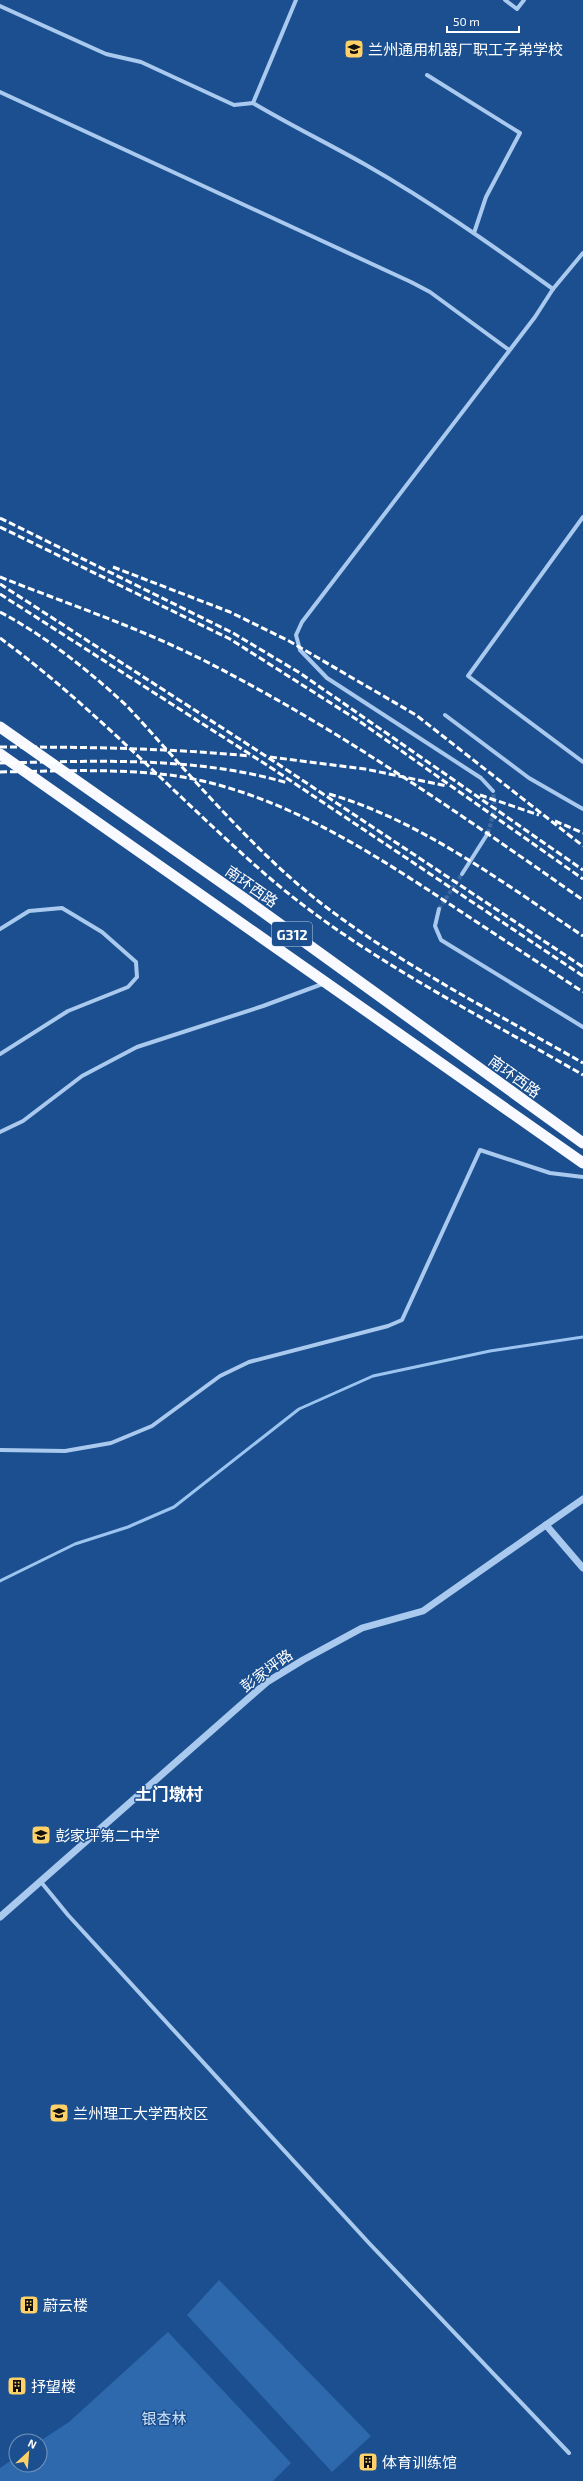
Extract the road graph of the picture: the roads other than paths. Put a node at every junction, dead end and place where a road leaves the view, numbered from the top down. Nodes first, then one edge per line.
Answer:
1 (296, 0) edge
2 (505, 0) edge
3 (524, 0) edge
4 (0, 6) edge
5 (427, 75) dead end
6 (0, 92) edge
7 (253, 103) junction
8 (474, 233) junction
9 (583, 253) edge
10 (554, 288) junction
11 (509, 350) junction
12 (583, 517) edge
13 (444, 715) dead end
14 (0, 727) edge
15 (0, 754) edge
16 (583, 762) edge
17 (493, 790) tunnel mouth
18 (583, 809) edge
19 (488, 833) tunnel mouth
20 (462, 874) tunnel mouth
21 (439, 910) tunnel mouth
22 (0, 929) edge
23 (327, 982) junction
24 (583, 1027) edge
25 (0, 1054) edge
26 (0, 1132) edge
27 (583, 1143) edge
28 (583, 1163) edge
29 (583, 1177) edge
30 (0, 1450) edge
31 (583, 1499) edge
32 (546, 1525) junction
33 (583, 1568) edge
34 (41, 1882) junction
35 (0, 1917) edge
36 (569, 2453) dead end

1 - 7 street
2 - 3 street
4 - 7 street
5 - 8 street
6 - 11 street
7 - 8 street
8 - 10 street
9 - 10 street
10 - 11 street
11 - 17 street
12 - 16 street
13 - 18 street
14 - 27 highway, 南环西路 / G312
15 - 23 highway, 南环西路 / G312
19 - 20 street
21 - 24 street
22 - 25 street
23 - 26 street
23 - 28 highway, 南环西路 / G312
29 - 30 street
31 - 32 street, 彭家坪路
32 - 33 street
32 - 34 street, 彭家坪路
34 - 35 street, 彭家坪路
34 - 36 street

